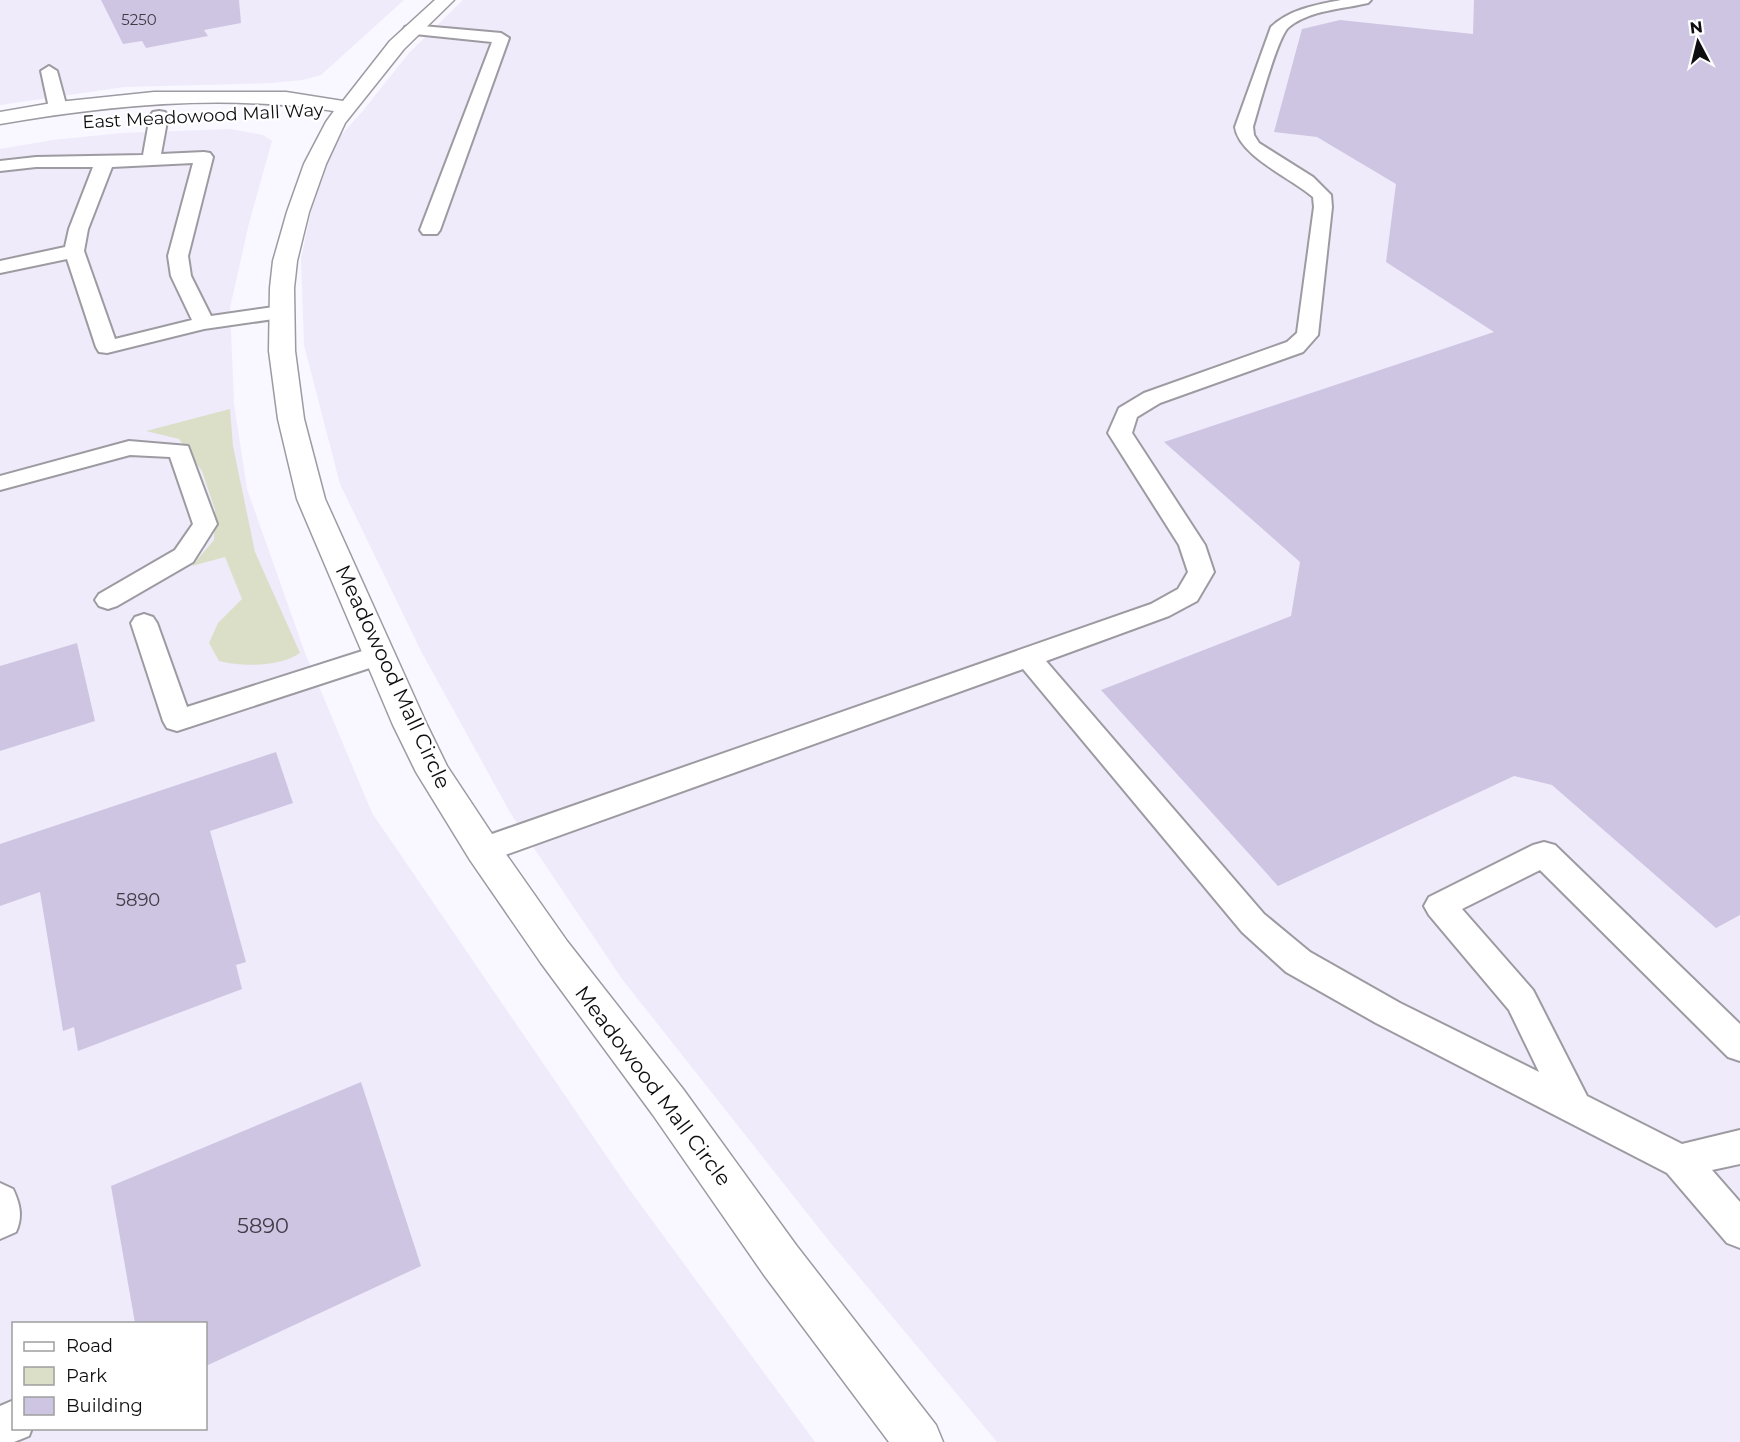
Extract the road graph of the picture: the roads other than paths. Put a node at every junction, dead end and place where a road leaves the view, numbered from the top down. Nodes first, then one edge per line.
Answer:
1 (445, 0) edge
2 (1363, 0) edge
3 (411, 30) junction
4 (49, 71) dead end
5 (346, 107) junction
6 (58, 108) junction
7 (159, 116) junction
8 (0, 118) edge
9 (0, 136) edge
10 (151, 160) junction
11 (104, 162) junction
12 (0, 166) edge
13 (430, 230) dead end
14 (74, 251) junction
15 (0, 267) edge
16 (281, 312) junction
17 (204, 323) junction
18 (0, 483) edge
19 (108, 600) dead end
20 (144, 623) dead end
21 (378, 654) junction
22 (1028, 657) junction
23 (483, 850) junction
24 (1740, 1046) edge
25 (1574, 1106) junction
26 (1740, 1147) edge
27 (1680, 1161) junction
28 (0, 1201) edge
29 (0, 1221) edge
30 (1740, 1230) edge
31 (919, 1442) edge

1 - 3 street, Meadowood Mall Circle
2 - 22 lane
3 - 5 street, Meadowood Mall Circle
3 - 13 lane
4 - 6 lane
5 - 6 street, East Meadowood Mall Way
5 - 7 street, East Meadowood Mall Way
5 - 16 street, Meadowood Mall Circle
6 - 8 street, East Meadowood Mall Way
7 - 9 street, East Meadowood Mall Way
7 - 10 lane
10 - 11 lane
10 - 17 lane
11 - 12 lane
11 - 14 lane
14 - 15 lane
14 - 17 lane
16 - 17 lane
16 - 21 street, Meadowood Mall Circle
18 - 19 lane
20 - 21 lane
21 - 23 street, Meadowood Mall Circle
22 - 23 lane
22 - 25 lane
23 - 31 street, Meadowood Mall Circle
24 - 25 lane
25 - 27 lane
26 - 27 lane
27 - 30 lane
28 - 29 lane

